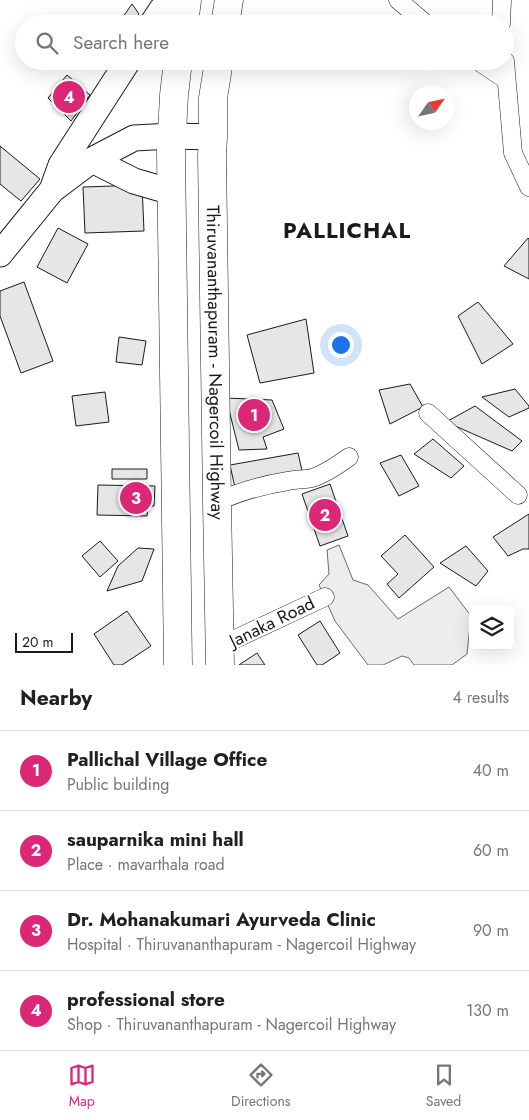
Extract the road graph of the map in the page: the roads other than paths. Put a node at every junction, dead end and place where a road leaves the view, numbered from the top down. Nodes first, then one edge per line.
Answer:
1 (177, 0) edge
2 (188, 0) edge
3 (229, 0) edge
4 (398, 0) edge
5 (502, 0) edge
6 (158, 15) edge
7 (186, 15) edge
8 (226, 15) edge
9 (416, 15) edge
10 (501, 15) edge
11 (122, 70) edge
12 (177, 70) edge
13 (217, 70) edge
14 (491, 70) edge
15 (505, 70) edge
16 (506, 80) junction
17 (172, 136) junction
18 (213, 137) junction
19 (92, 160) junction
20 (529, 186) edge
21 (52, 190) junction
22 (172, 192) junction
23 (0, 254) edge
24 (428, 413) dead end
25 (350, 457) dead end
26 (518, 495) dead end
27 (217, 502) junction
28 (325, 597) dead end
29 (220, 657) edge
30 (178, 665) edge

1 - 6 main road
2 - 7 main road
3 - 8 main road
4 - 9 street
5 - 10 street
11 - 21 main road
12 - 17 main road
13 - 18 main road, Thiruvananthapuram - Nagercoil Highway
14 - 16 street
15 - 16 street
16 - 20 street
17 - 18 main road
17 - 19 main road
17 - 22 main road
18 - 27 main road, Thiruvananthapuram - Nagercoil Highway
19 - 21 main road
19 - 22 main road
21 - 23 main road
22 - 30 main road
24 - 26 street
25 - 27 street
27 - 29 main road, Thiruvananthapuram - Nagercoil Highway
28 - 29 street, Janaka Road

